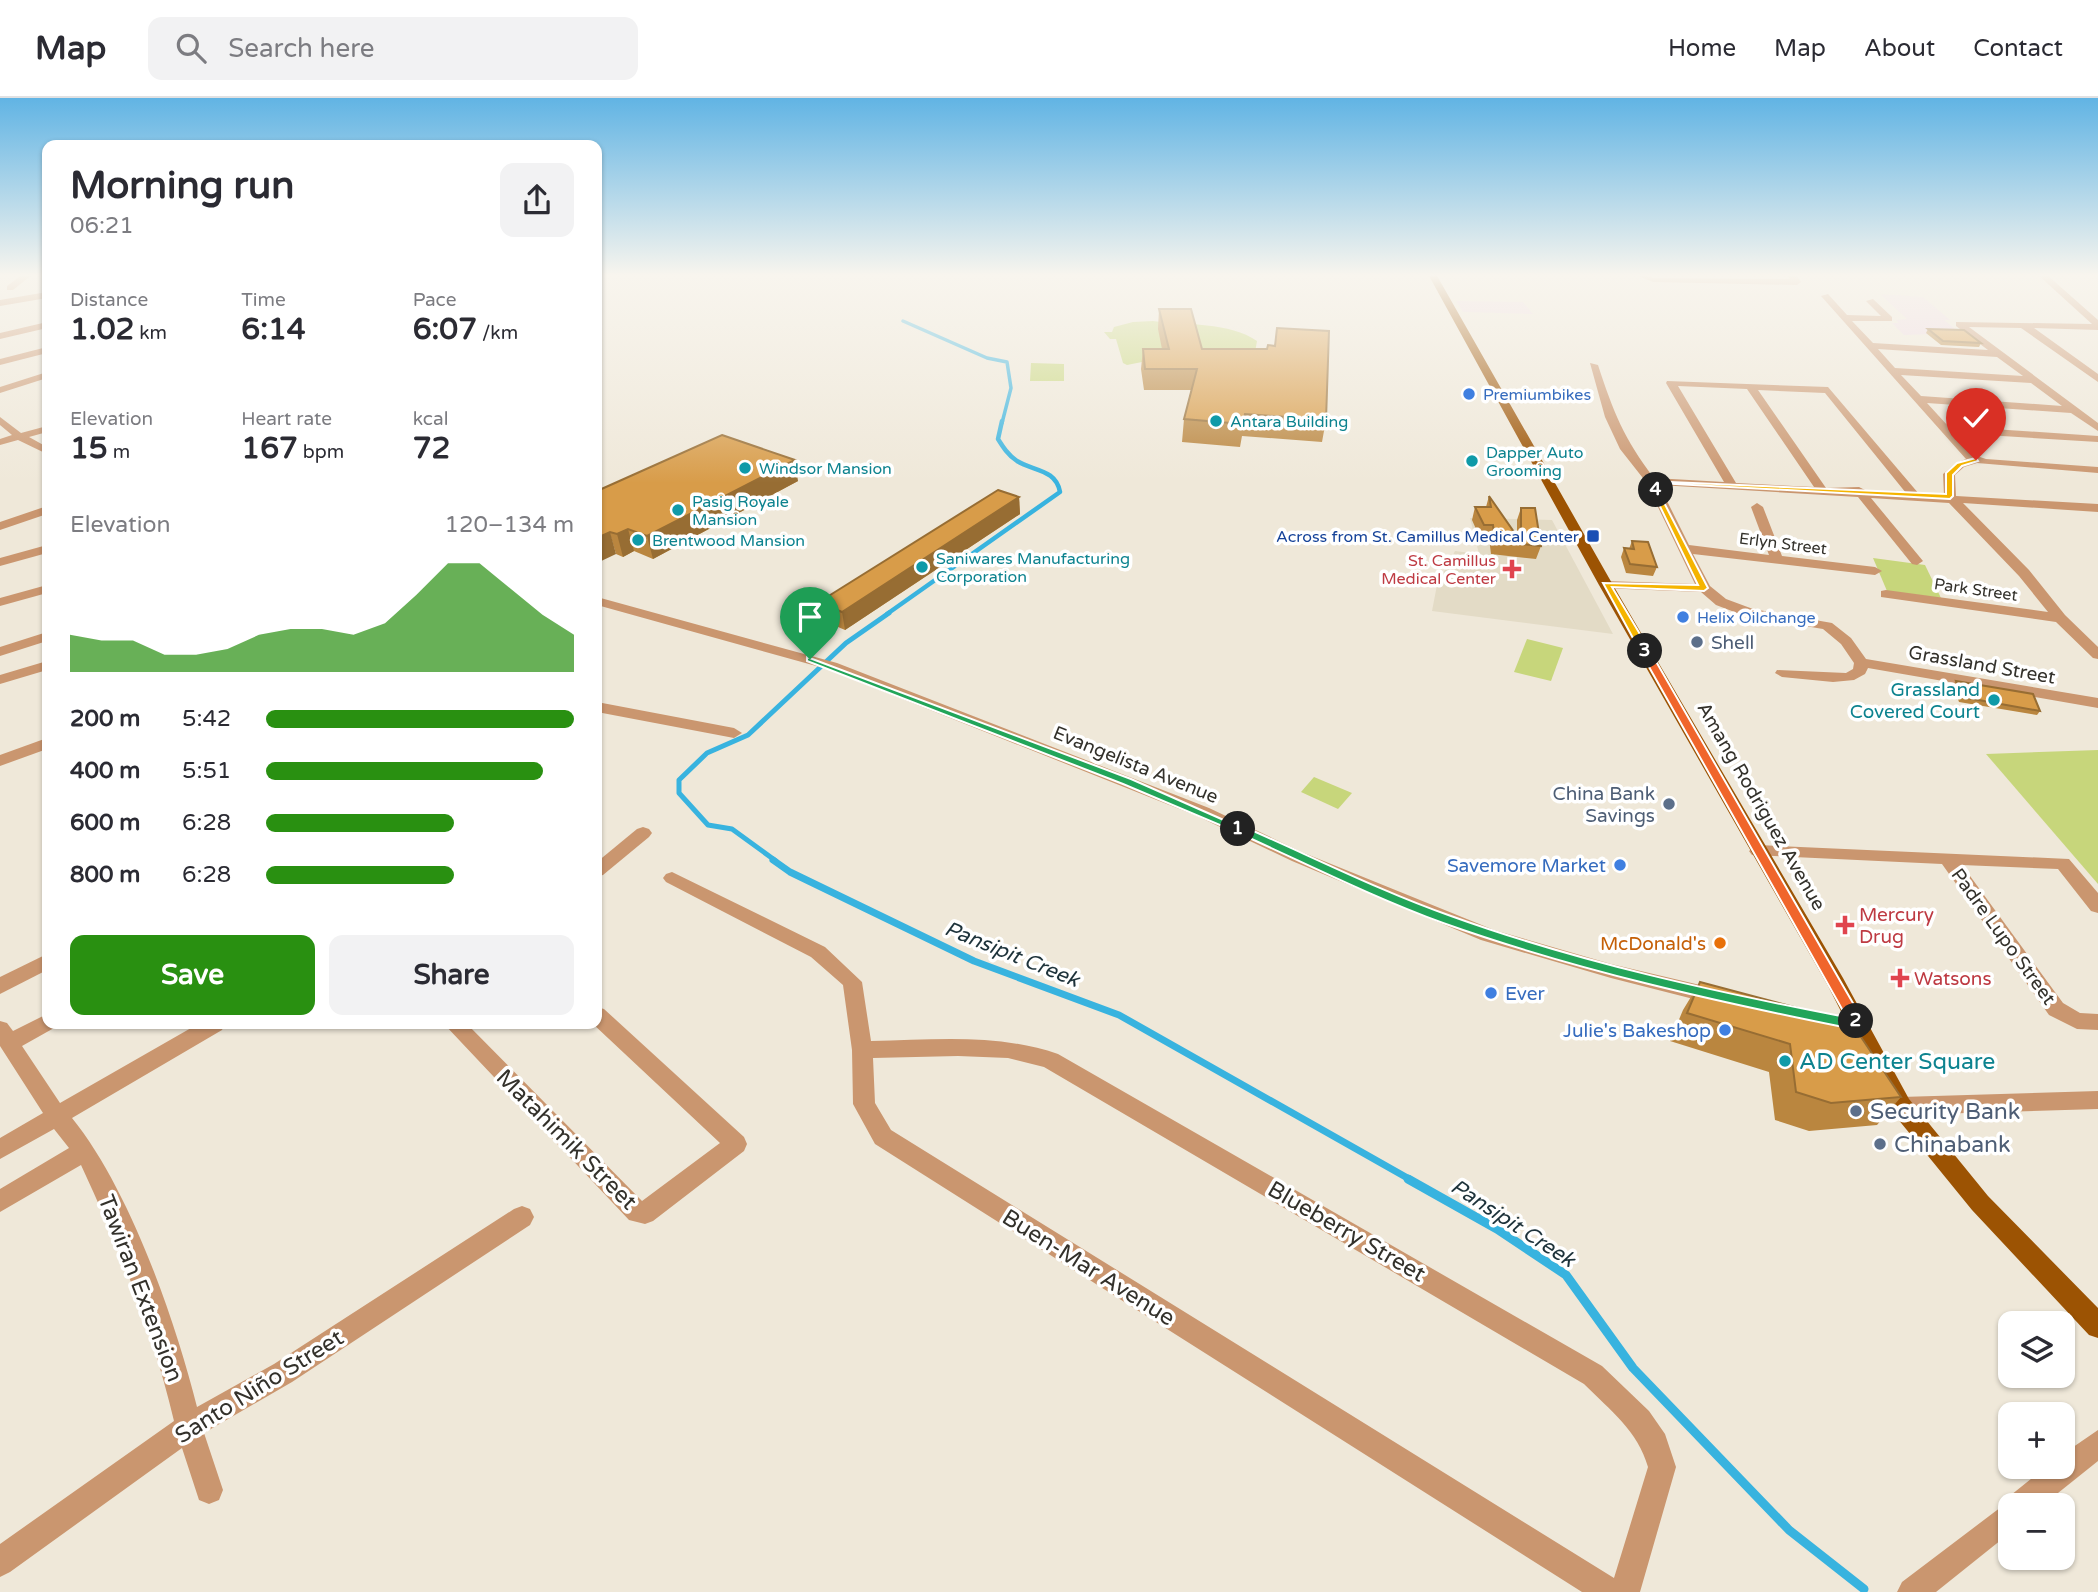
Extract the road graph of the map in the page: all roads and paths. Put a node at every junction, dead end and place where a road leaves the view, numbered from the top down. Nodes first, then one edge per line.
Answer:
1 (1471, 344) edge
2 (1866, 344) edge
3 (1986, 344) edge
4 (2049, 344) edge
5 (1868, 346) junction
6 (42, 351) edge
7 (2000, 354) junction
8 (0, 364) edge
9 (1592, 365) dead end
10 (1892, 371) junction
11 (42, 376) edge
12 (2098, 379) edge
13 (2034, 380) junction
14 (23, 381) junction
15 (1750, 386) junction
16 (0, 390) edge
17 (1917, 399) junction
18 (2074, 410) junction
19 (0, 420) edge
20 (2098, 428) edge
21 (1944, 429) junction
22 (42, 430) edge
23 (20, 437) junction
24 (2098, 439) edge
25 (0, 442) edge
26 (42, 448) edge
27 (1976, 460) junction
28 (2098, 470) edge
29 (1651, 481) junction
30 (1732, 485) junction
31 (1821, 489) junction
32 (1859, 491) junction
33 (1913, 494) junction
34 (1950, 496) junction
35 (1757, 507) dead end
36 (2098, 508) edge
37 (42, 512) edge
38 (0, 526) edge
39 (1687, 549) junction
40 (42, 550) edge
41 (1777, 560) junction
42 (1917, 561) dead end
43 (0, 562) edge
44 (1874, 571) dead end
45 (1606, 585) junction
46 (1704, 588) junction
47 (42, 590) edge
48 (1886, 594) dead end
49 (0, 602) edge
50 (602, 602) edge
51 (2060, 618) junction
52 (42, 638) edge
53 (0, 652) edge
54 (2098, 655) edge
55 (1861, 663) junction
56 (42, 667) edge
57 (1782, 673) dead end
58 (0, 680) edge
59 (2098, 703) edge
60 (602, 708) edge
61 (734, 733) dead end
62 (42, 745) edge
63 (0, 761) edge
64 (643, 833) dead end
65 (1758, 851) junction
66 (1949, 861) junction
67 (602, 867) edge
68 (672, 878) dead end
69 (2098, 906) edge
70 (42, 964) edge
71 (0, 986) edge
72 (1738, 1001) edge
73 (602, 1020) edge
74 (1836, 1021) edge
75 (2098, 1022) edge
76 (42, 1024) edge
77 (1858, 1025) junction
78 (207, 1029) edge
79 (459, 1029) edge
80 (5, 1036) edge
81 (862, 1050) junction
82 (2098, 1100) edge
83 (1901, 1106) junction
84 (58, 1118) junction
85 (0, 1149) edge
86 (85, 1151) junction
87 (0, 1201) edge
88 (522, 1217) dead end
89 (2098, 1326) edge
90 (189, 1427) junction
91 (2098, 1444) edge
92 (209, 1490) dead end
93 (2036, 1493) edge
94 (1998, 1524) edge
95 (0, 1562) edge
96 (1609, 1592) edge
97 (1625, 1592) edge
98 (1912, 1592) edge

1 - 45 main road, Amang Rodriguez Avenue
2 - 5 street
3 - 7 street
4 - 12 street
5 - 7 street
5 - 10 street
6 - 8 street
7 - 13 street
8 - 14 street
9 - 29 street
10 - 13 street
10 - 17 street
11 - 14 street
13 - 18 street
14 - 16 street
15 - 30 street
15 - 31 street
15 - 33 street
17 - 18 street
17 - 21 street
18 - 20 street
19 - 23 street
21 - 24 street
21 - 27 street
22 - 23 street
23 - 25 street
23 - 26 street
27 - 28 street
27 - 34 street
29 - 30 street
29 - 39 street
30 - 31 street
31 - 32 street
32 - 33 street
32 - 42 street
33 - 34 street
34 - 36 street
34 - 51 street
35 - 41 street
37 - 38 street
39 - 41 street, Erlyn Street
39 - 46 street
40 - 43 street
41 - 44 street, Erlyn Street
45 - 46 street
45 - 65 main road, Amang Rodriguez Avenue
46 - 55 street
47 - 49 street
48 - 51 street, Park Street
50 - 72 street, Evangelista Avenue
51 - 54 street
52 - 53 street
55 - 57 street
55 - 59 street, Grassland Street
56 - 58 street
60 - 61 street
62 - 63 street
64 - 67 street
65 - 66 street, Padre Lupo Street
65 - 77 main road, Amang Rodriguez Avenue
66 - 69 street, Padre Lupo Street
66 - 75 street, Padre Lupo Street
68 - 81 street, Buen-Mar Avenue
70 - 71 street
73 - 79 street, Matahimik Street
74 - 77 street
76 - 80 street
77 - 83 main road, Amang Rodriguez Avenue
78 - 84 street
80 - 84 street, Tawiran Extension
81 - 96 street, Buen-Mar Avenue
81 - 97 street, Blueberry Street
82 - 83 street
83 - 89 main road, Amang Rodriguez Avenue
84 - 85 street
84 - 86 street, Tawiran Extension
86 - 87 street
86 - 90 street, Tawiran Extension
88 - 90 street, Santo Niño Street
90 - 92 street, Tawiran Extension
90 - 95 street, Santo Niño Street
91 - 93 street
94 - 98 street

